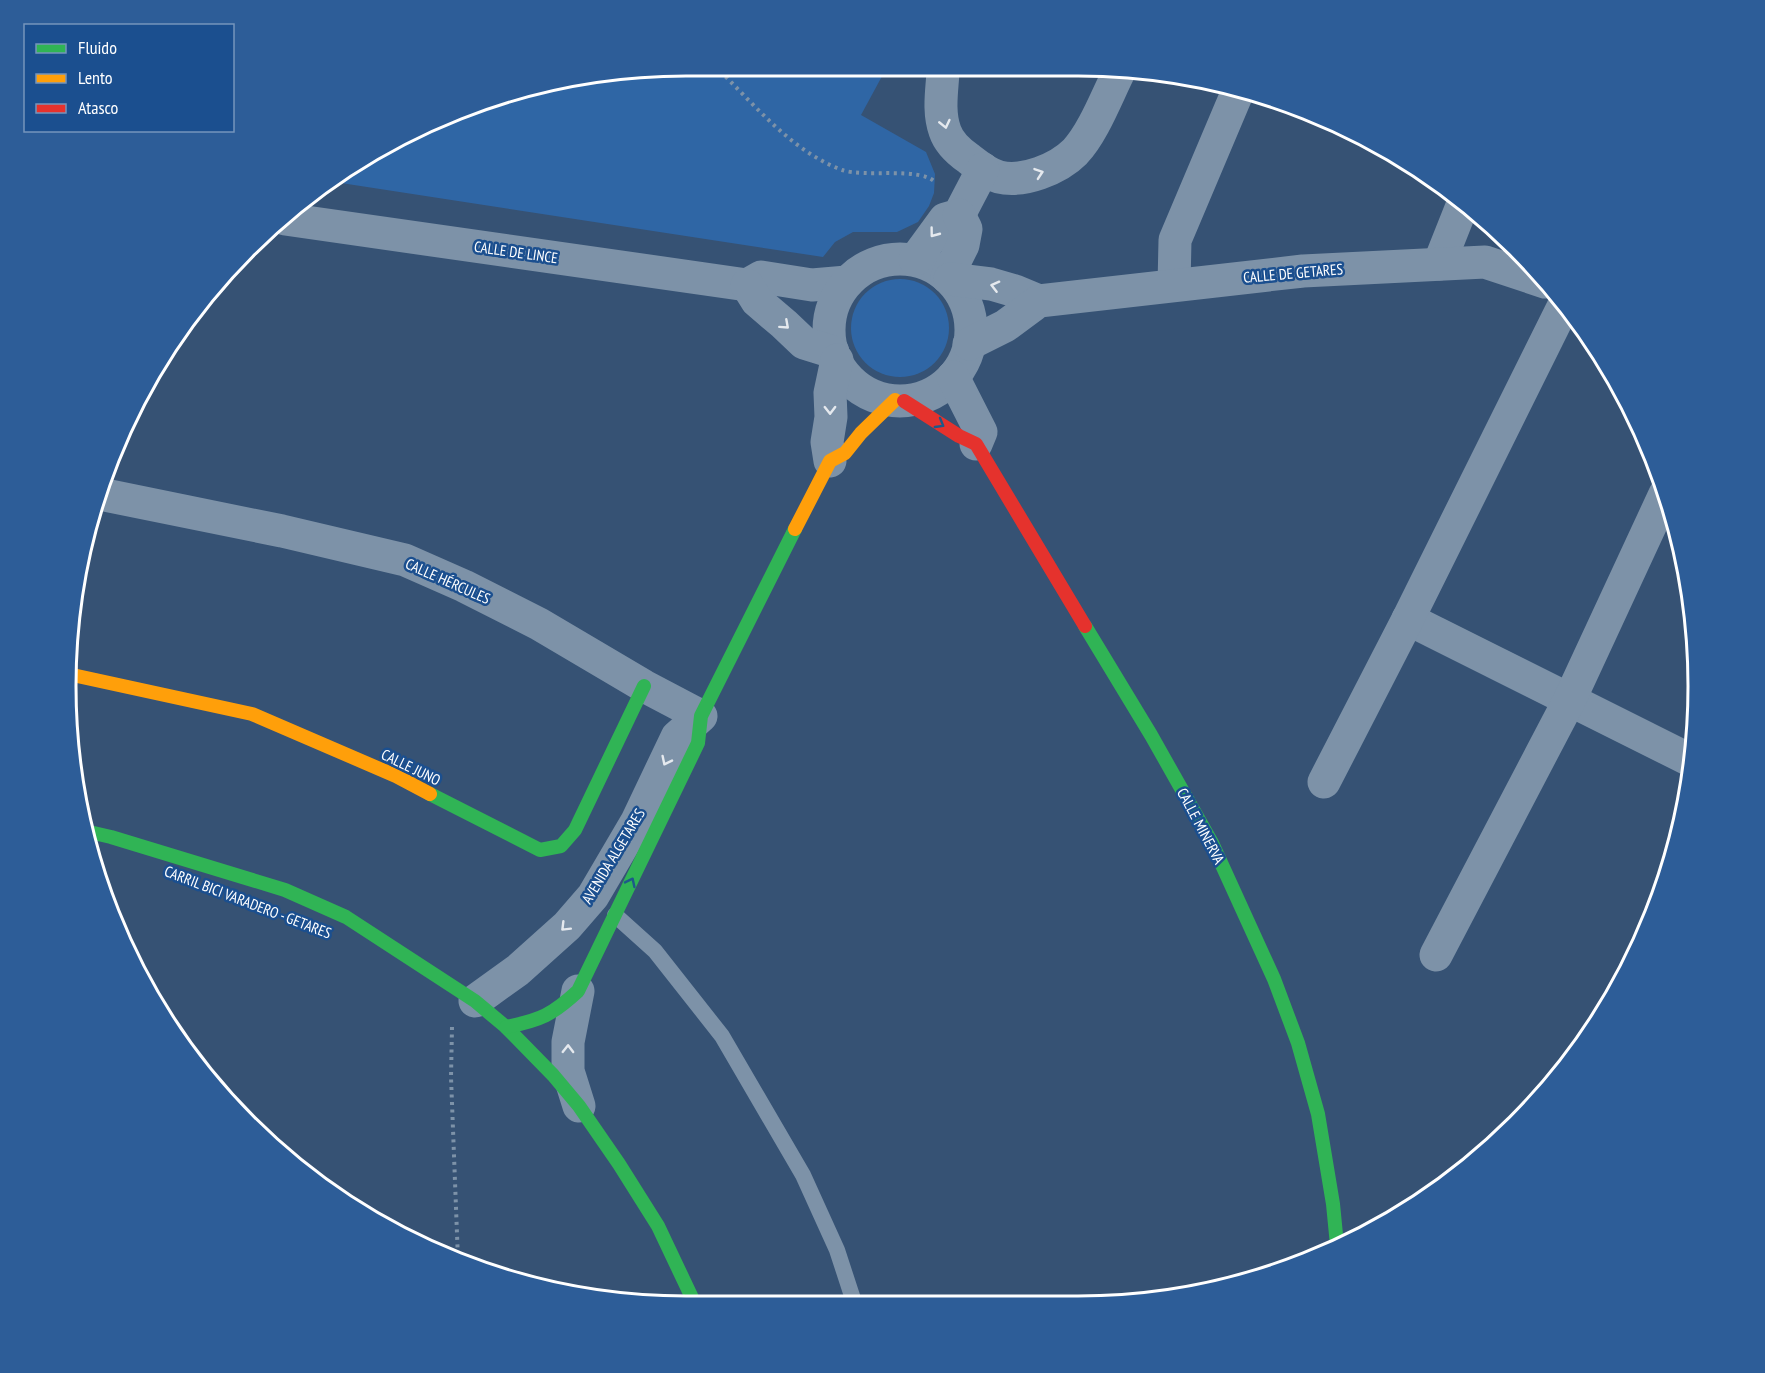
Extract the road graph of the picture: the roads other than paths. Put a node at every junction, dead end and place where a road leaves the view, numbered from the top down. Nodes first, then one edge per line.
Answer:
1 (943, 76) edge
2 (1116, 78) edge
3 (1236, 97) edge
4 (983, 169) junction
5 (1460, 211) edge
6 (960, 215) junction
7 (299, 216) edge
8 (915, 260) junction
9 (1440, 264) junction
10 (1531, 277) edge
11 (949, 278) junction
12 (847, 282) junction
13 (747, 285) junction
14 (1174, 285) junction
15 (1039, 301) junction
16 (1560, 313) edge
17 (969, 344) junction
18 (835, 356) junction
19 (953, 377) junction
20 (900, 401) junction
21 (976, 444) junction
22 (830, 461) junction
23 (107, 495) edge
24 (1660, 504) edge
25 (1408, 618) junction
26 (77, 676) edge
27 (644, 686) junction
28 (1569, 701) junction
29 (701, 716) junction
30 (1684, 757) edge
31 (1324, 782) dead end
32 (94, 833) edge
33 (615, 915) junction
34 (1436, 955) dead end
35 (578, 991) junction
36 (464, 1010) junction
37 (506, 1027) junction
38 (579, 1106) junction
39 (1336, 1239) edge
40 (691, 1296) edge
41 (852, 1296) edge

1 -> 4 street
4 -> 2 street
3 - 14 street
4 - 6 street
5 - 9 street
6 -> 8 street
6 - 11 street
7 - 13 street, CALLE DE LINCE
8 - 11 street
8 - 12 street
9 - 10 street, CALLE DE GETARES
9 - 14 street, CALLE DE GETARES
15 -> 11 street, CALLE DE GETARES
11 - 17 street
12 - 13 street, CALLE DE LINCE
12 - 18 street
13 -> 18 street
14 - 15 street, CALLE DE GETARES
15 - 17 street, CALLE DE GETARES
16 - 25 street
17 - 19 street
18 - 20 street
18 -> 22 street, AVENIDA ALGETARES
19 - 20 street
19 - 21 street, CALLE MINERVA
20 -> 21 street
20 - 22 street, AVENIDA ALGETARES
21 - 39 street, CALLE MINERVA
22 - 29 street, AVENIDA ALGETARES
23 - 27 street, CALLE HÉRCULES
24 - 28 street
25 - 28 street
25 - 31 street
26 - 27 street, CALLE JUNO
27 - 29 street, CALLE HÉRCULES
28 - 30 street
28 - 34 street
33 -> 29 street, AVENIDA ALGETARES
29 -> 36 street, AVENIDA ALGETARES
32 - 36 street
33 - 35 street, AVENIDA ALGETARES
33 - 41 lane
35 - 37 street, AVENIDA ALGETARES
38 -> 35 street, AVENIDA ALGETARES
36 - 37 street
37 - 38 street
38 - 40 street

